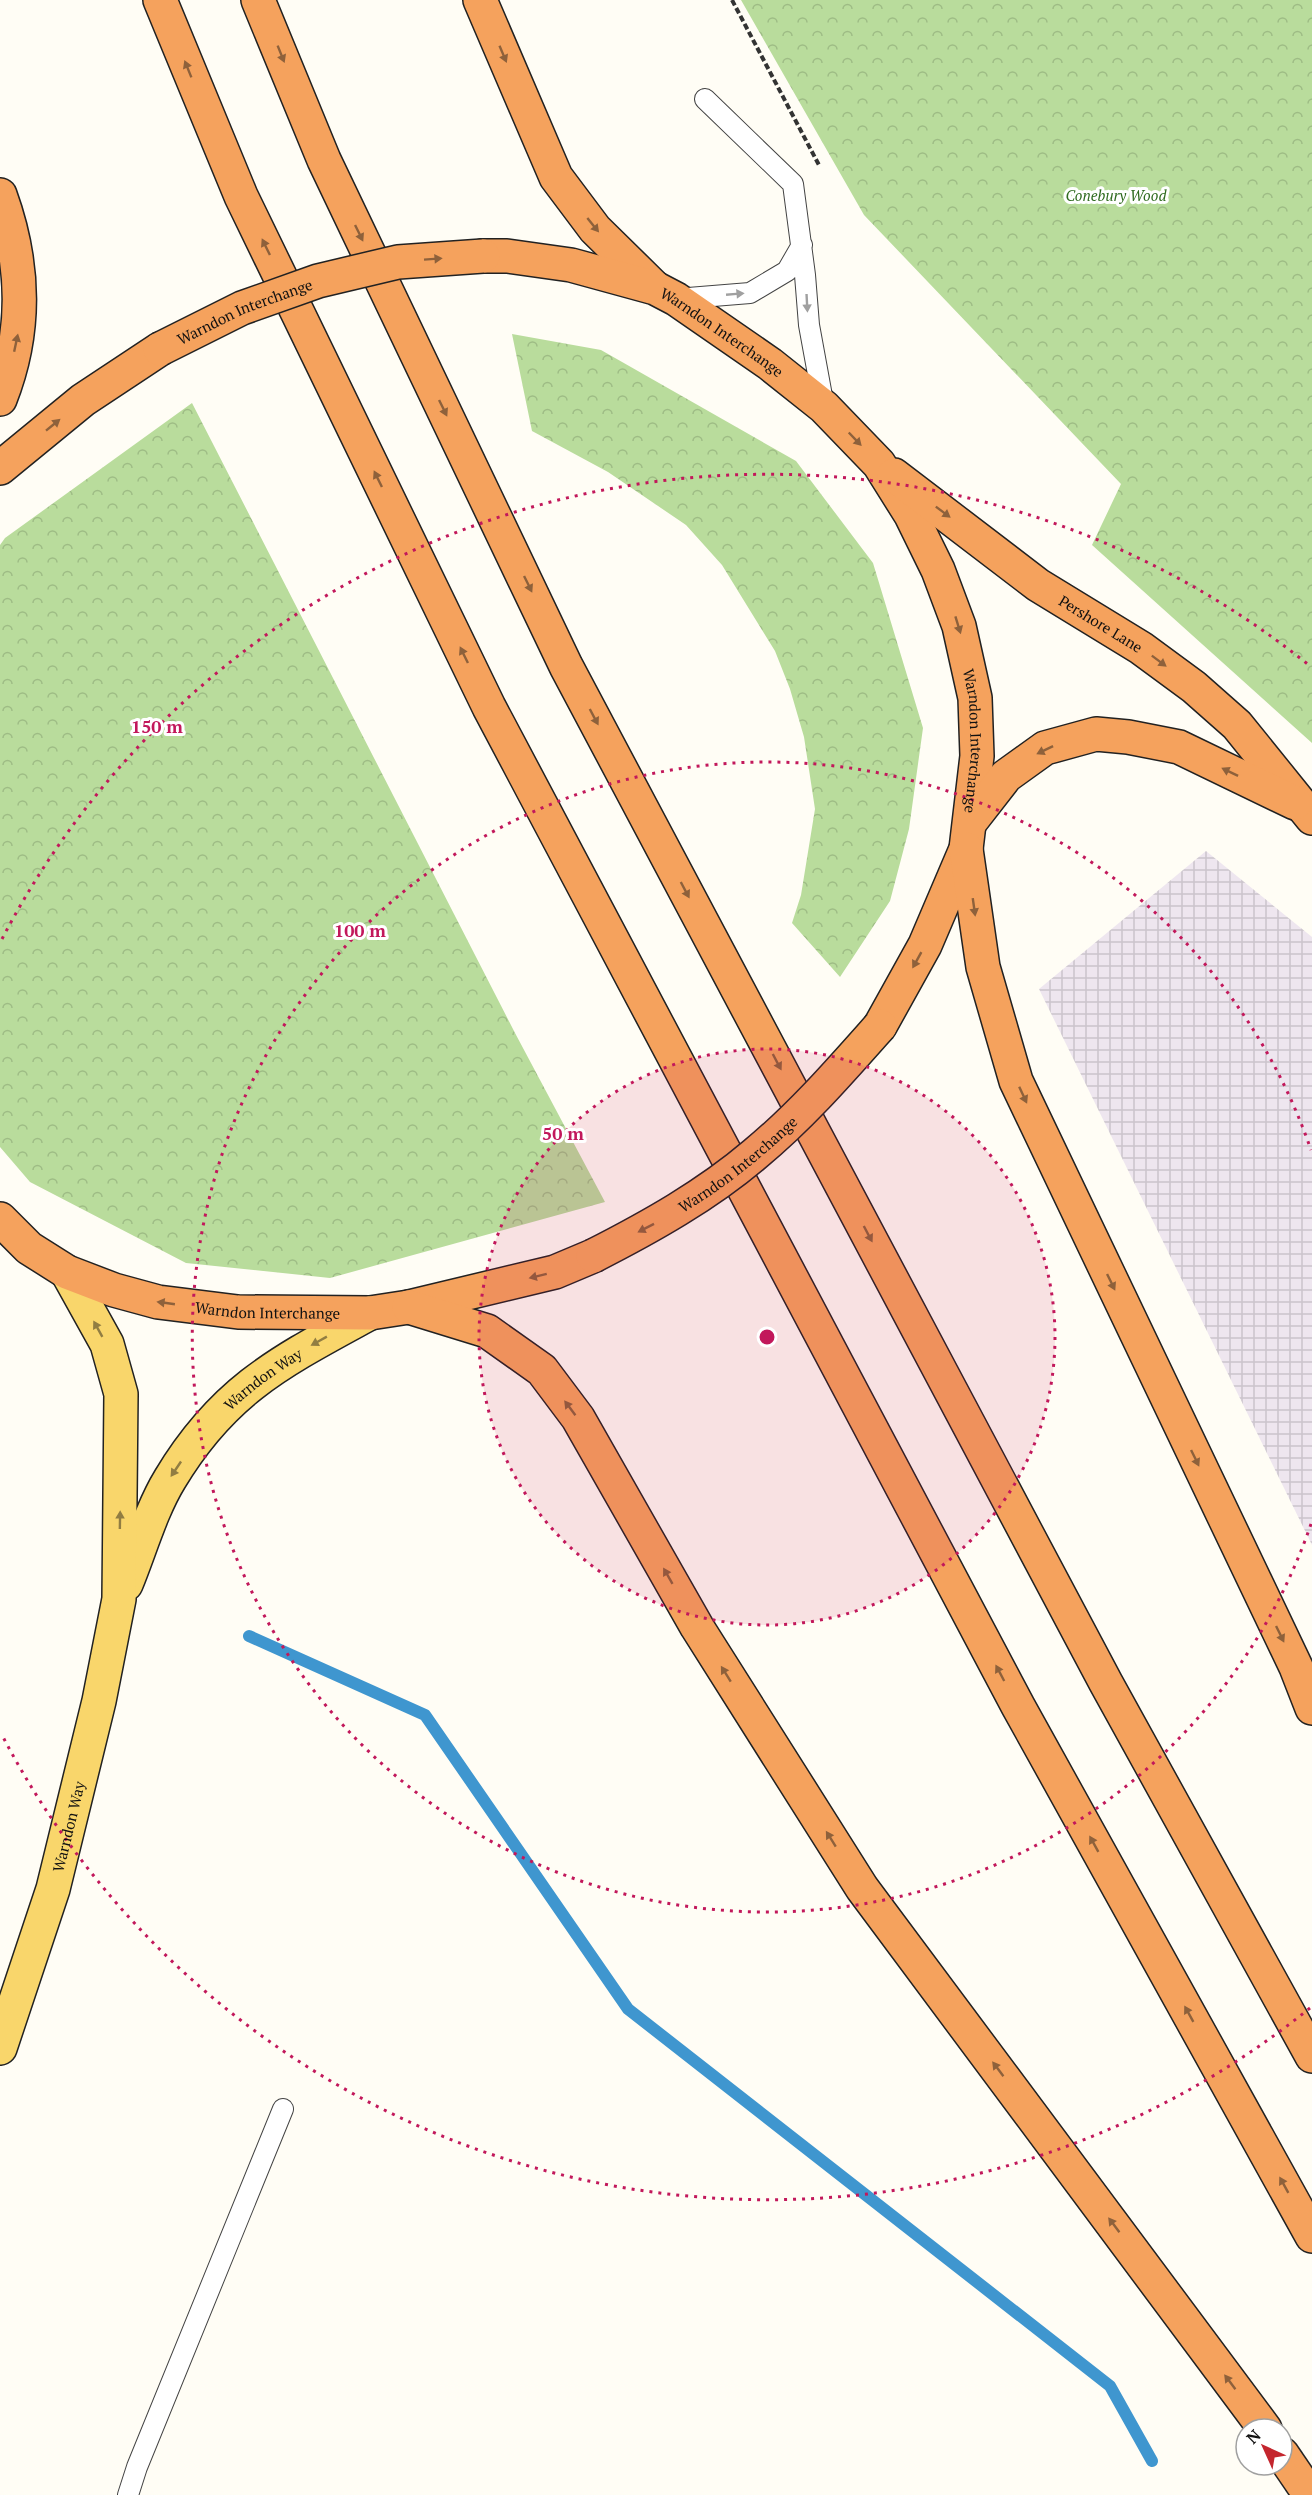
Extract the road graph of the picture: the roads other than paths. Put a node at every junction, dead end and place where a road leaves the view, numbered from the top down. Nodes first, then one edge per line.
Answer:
1 (160, 0) edge
2 (258, 0) edge
3 (480, 0) edge
4 (705, 99) dead end
5 (0, 195) edge
6 (802, 245) junction
7 (665, 294) junction
8 (0, 399) edge
9 (824, 407) junction
10 (879, 464) junction
11 (0, 468) edge
12 (1307, 812) edge
13 (969, 835) junction
14 (0, 1220) edge
15 (15, 1243) edge
16 (66, 1272) junction
17 (409, 1307) junction
18 (370, 1313) junction
19 (119, 1599) junction
20 (1312, 1708) edge
21 (0, 2048) edge
22 (1312, 2056) edge
23 (283, 2109) dead end
24 (1312, 2236) edge
25 (1256, 2417) edge
26 (1294, 2472) edge
27 (128, 2495) edge
28 (1310, 2495) edge

24 -> 1 highway
2 -> 22 highway
3 -> 7 highway
4 - 6 lane
8 -> 5 highway
7 -> 6 lane
6 -> 9 lane
7 - 9 highway, Warndon Interchange
11 -> 7 highway, Warndon Interchange, bridge
9 -> 10 highway, Warndon Interchange
10 -> 12 highway, Pershore Lane
10 -> 13 highway, Warndon Interchange
12 -> 13 highway, Pershore Lane
13 -> 17 highway, Warndon Interchange, bridge
13 -> 20 highway
14 - 15 highway, Warndon Interchange
15 - 16 highway, Warndon Interchange
18 -> 16 highway, Warndon Interchange
19 -> 16 main road, Warndon Way
17 - 18 highway, Warndon Interchange
25 -> 17 highway
18 -> 19 main road, Warndon Way
19 - 21 main road, Warndon Way
23 - 27 lane
26 - 28 highway

